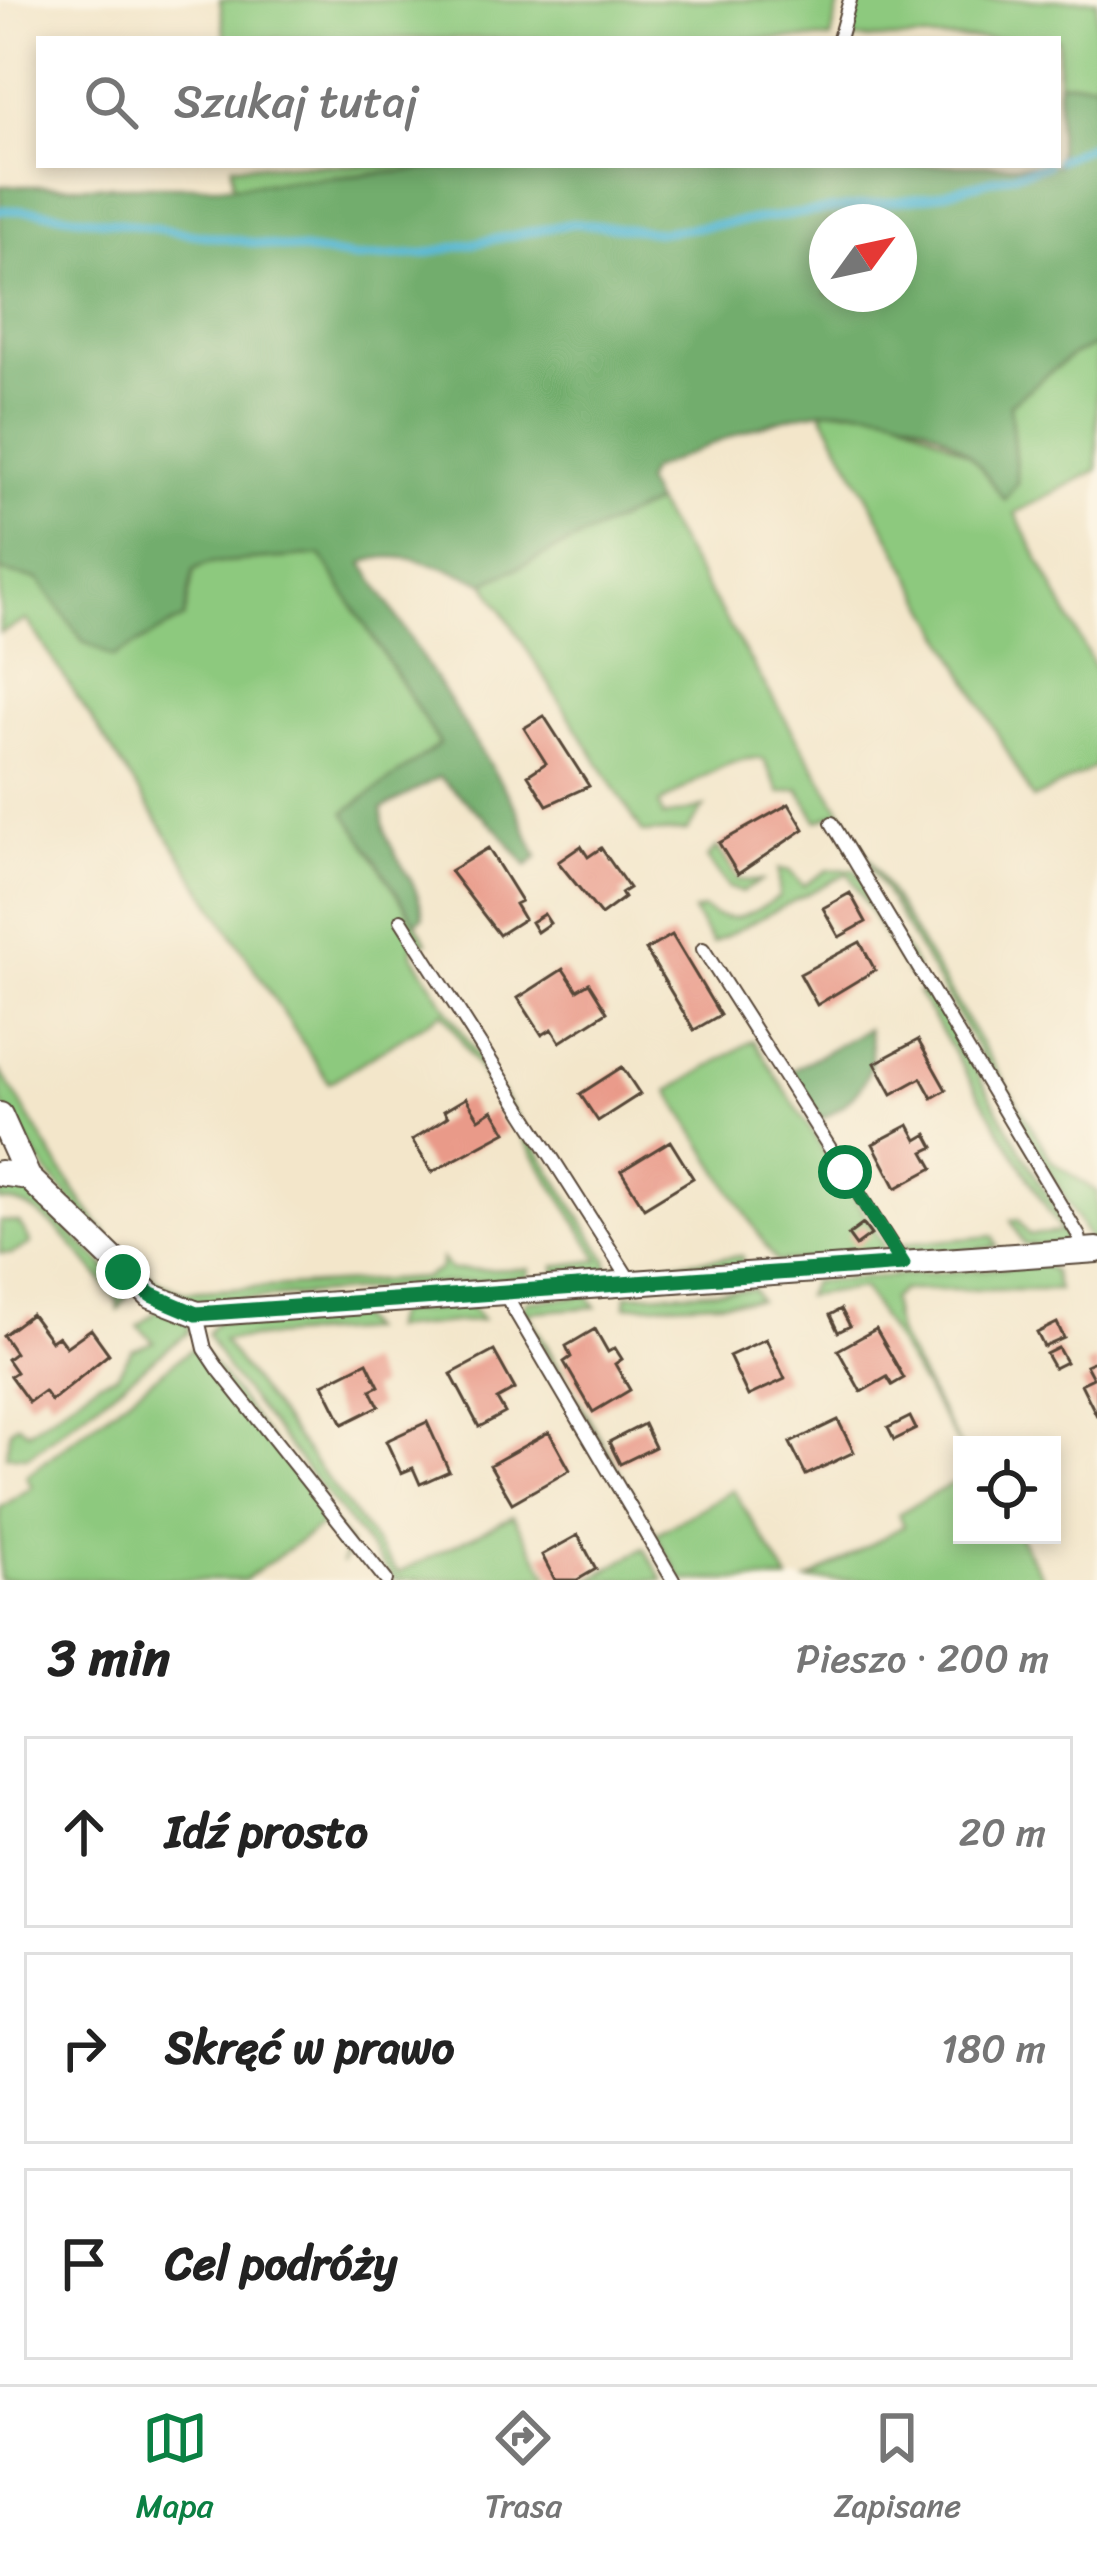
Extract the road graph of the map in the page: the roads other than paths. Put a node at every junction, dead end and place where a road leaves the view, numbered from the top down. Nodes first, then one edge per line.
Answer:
1 (850, 0) edge
2 (840, 36) edge
3 (832, 823) dead end
4 (401, 920) dead end
5 (703, 949) dead end
6 (0, 1114) edge
7 (0, 1173) edge
8 (28, 1177) junction
9 (1090, 1250) edge
10 (903, 1264) junction
11 (631, 1283) junction
12 (502, 1290) junction
13 (196, 1314) junction
14 (386, 1580) edge
15 (673, 1580) edge

1 - 2 lane
3 - 9 lane
4 - 11 lane
5 - 10 lane
6 - 8 street
7 - 8 street
8 - 13 street
9 - 10 street
10 - 11 street
11 - 12 street
12 - 13 street
12 - 15 lane
13 - 14 lane

